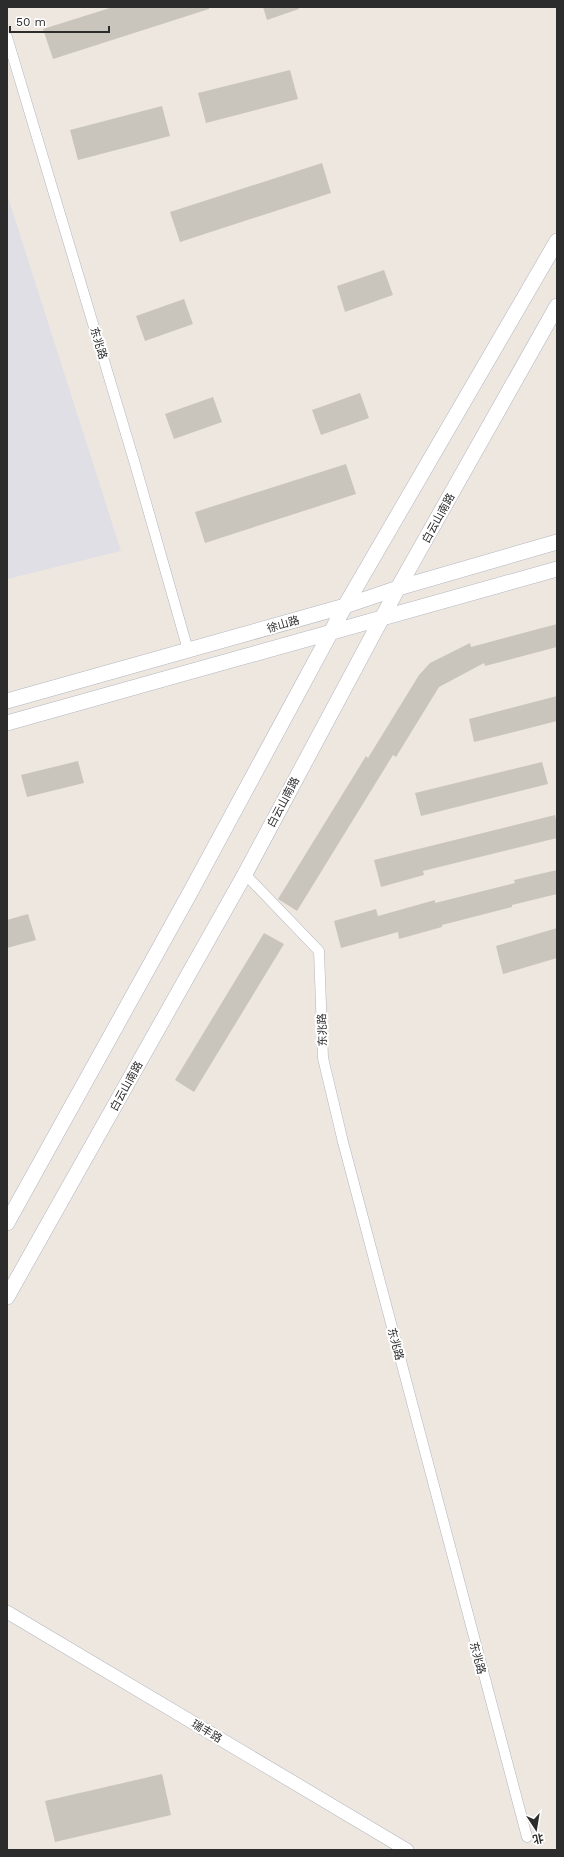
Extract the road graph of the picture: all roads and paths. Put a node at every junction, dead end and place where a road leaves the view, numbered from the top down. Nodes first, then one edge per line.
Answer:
1 (7, 37) edge
2 (557, 240) edge
3 (557, 306) edge
4 (557, 542) edge
5 (557, 569) edge
6 (398, 588) junction
7 (345, 606) junction
8 (382, 618) junction
9 (331, 633) junction
10 (188, 650) junction
11 (7, 701) edge
12 (7, 723) edge
13 (245, 874) junction
14 (7, 1224) edge
15 (7, 1297) edge
16 (7, 1612) edge
17 (526, 1837) dead end
18 (407, 1850) edge

1 - 10 street, 东兆路
2 - 7 main road
3 - 6 main road, 白云山南路
4 - 6 main road, 徐山路
5 - 8 main road, 徐山路
6 - 7 main road, 徐山路
6 - 8 main road, 白云山南路
7 - 9 main road
7 - 10 main road, 徐山路
8 - 9 main road, 徐山路
8 - 13 main road, 白云山南路
9 - 12 main road, 徐山路
9 - 14 main road
10 - 11 main road, 徐山路
13 - 15 main road, 白云山南路
13 - 17 street, 东兆路
16 - 18 street, 瑞丰路

